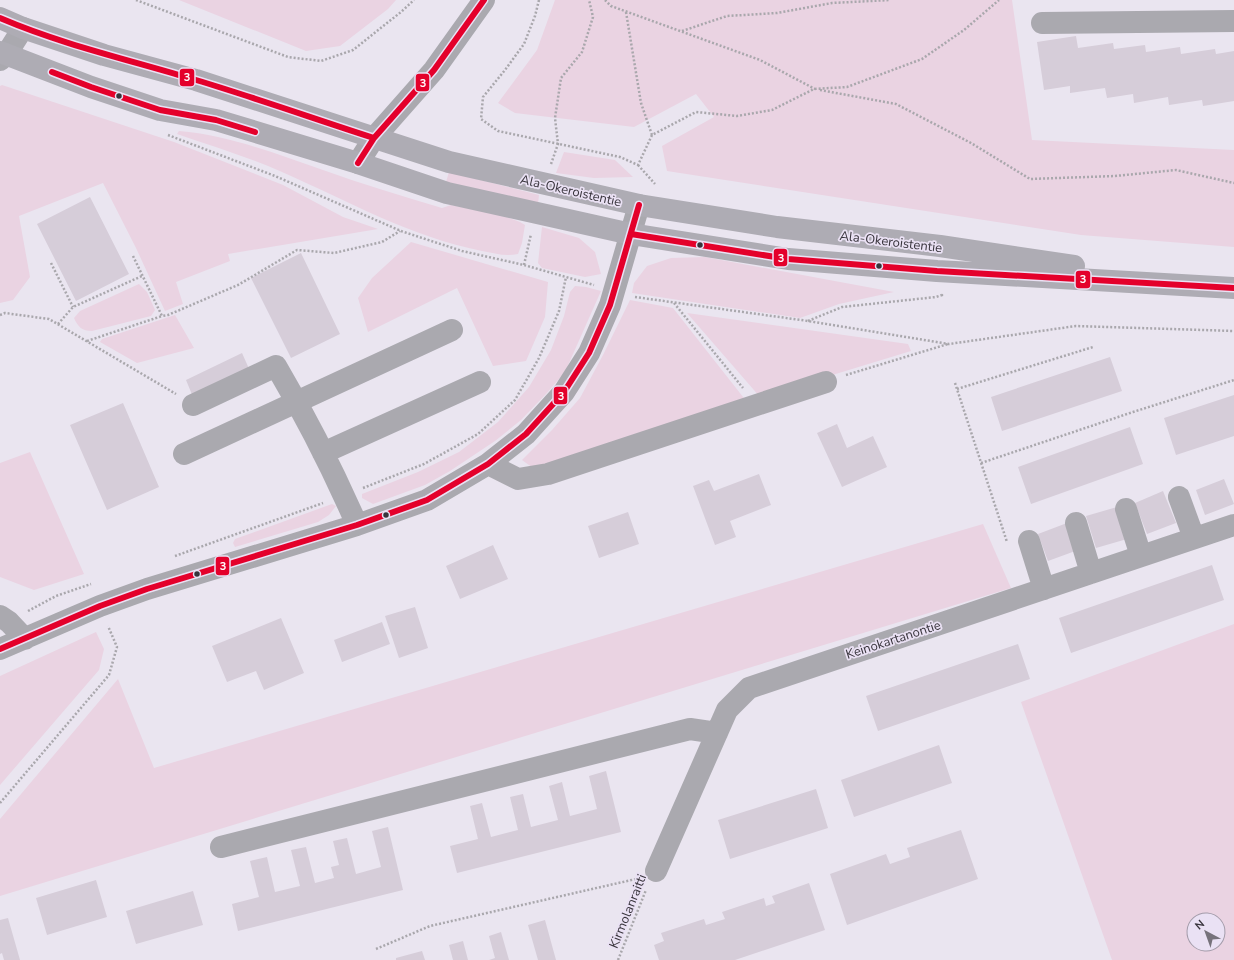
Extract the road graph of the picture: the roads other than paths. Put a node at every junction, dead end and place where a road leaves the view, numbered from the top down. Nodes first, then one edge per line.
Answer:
1 (484, 0) edge
2 (0, 18) edge
3 (1234, 21) edge
4 (1042, 23) dead end
5 (24, 28) junction
6 (2, 56) edge
7 (374, 138) junction
8 (358, 163) junction
9 (639, 205) junction
10 (631, 234) junction
11 (1210, 286) junction
12 (1234, 288) edge
13 (452, 330) dead end
14 (480, 382) dead end
15 (826, 382) road end
16 (297, 402) junction
17 (193, 405) road end
18 (184, 454) dead end
19 (323, 454) junction
20 (488, 464) junction
21 (1179, 498) dead end
22 (1126, 508) dead end
23 (1076, 523) dead end
24 (357, 525) junction
25 (1234, 525) edge
26 (1194, 538) junction
27 (1028, 541) dead end
28 (1141, 556) junction
29 (1091, 573) junction
30 (1044, 589) junction
31 (0, 616) edge
32 (25, 639) junction
33 (0, 649) edge
34 (717, 733) junction
35 (221, 847) dead end
36 (653, 873) road end

1 - 7 street
2 - 5 main road, Ala-Okeroistentie
3 - 4 street
5 - 6 street
5 - 7 main road, Ala-Okeroistentie
6 - 8 main road, Ala-Okeroistentie
7 - 8 street
7 - 9 main road, Ala-Okeroistentie
8 - 10 main road, Ala-Okeroistentie
9 - 10 street
9 - 11 main road, Ala-Okeroistentie
10 - 11 main road, Ala-Okeroistentie
10 - 20 street
11 - 12 main road, Ala-Okeroistentie
13 - 16 street
14 - 19 street
15 - 20 street
16 - 17 street
16 - 18 street
16 - 19 street
19 - 24 street
20 - 24 street
21 - 26 street
22 - 28 street
23 - 29 street
24 - 32 street
25 - 26 street, Keinokartanontie
26 - 28 street, Keinokartanontie
27 - 30 street
28 - 29 street, Keinokartanontie
29 - 30 street, Keinokartanontie
30 - 34 street, Keinokartanontie
31 - 32 street
32 - 33 street
34 - 35 street
34 - 36 street, Keinokartanontie

